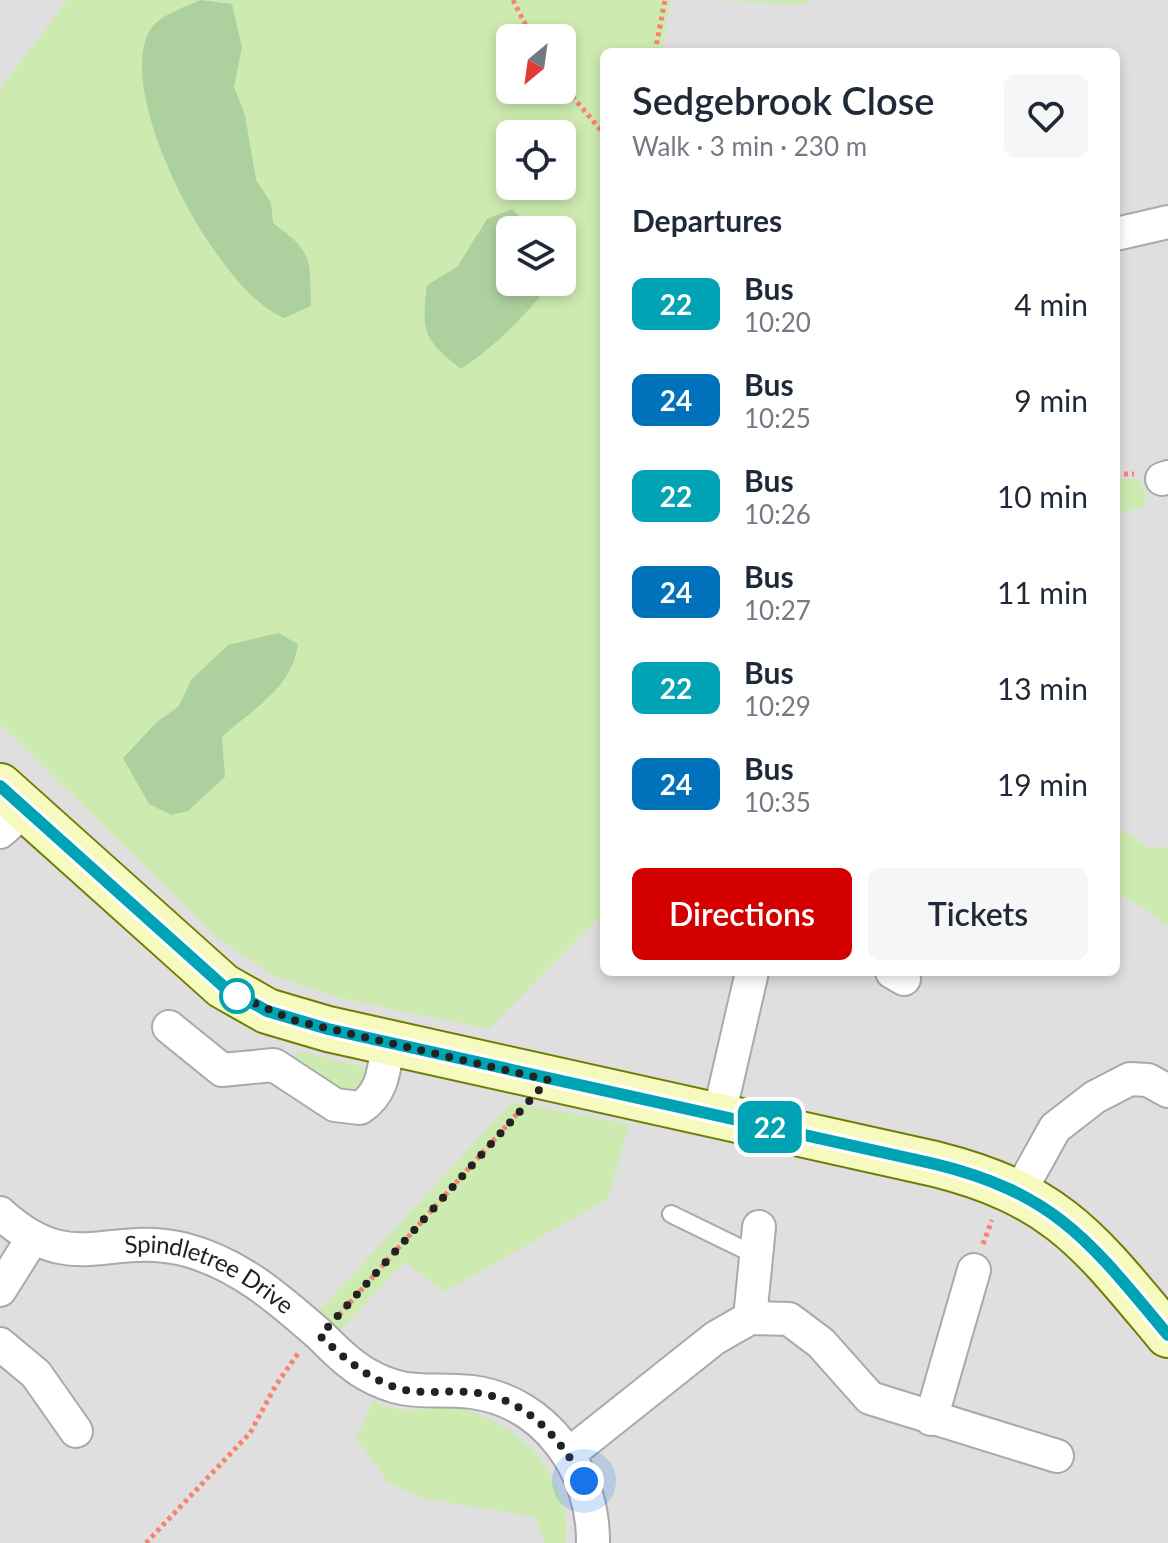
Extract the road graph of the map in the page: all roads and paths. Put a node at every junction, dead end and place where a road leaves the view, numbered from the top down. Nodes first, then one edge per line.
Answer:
1 (513, 0) edge
2 (665, 0) edge
3 (525, 24) edge
4 (656, 48) edge
5 (576, 101) edge
6 (600, 129) edge
7 (1168, 222) edge
8 (1120, 233) edge
9 (8, 809) edge
10 (751, 976) edge
11 (169, 1027) dead end
12 (388, 1042) junction
13 (548, 1080) junction
14 (1168, 1091) edge
15 (719, 1115) junction
16 (1012, 1188) junction
17 (0, 1213) edge
18 (671, 1214) dead end
19 (32, 1239) junction
20 (758, 1241) joint
21 (974, 1270) joint
22 (0, 1290) edge
23 (750, 1318) junction
24 (1168, 1335) edge
25 (320, 1336) junction
26 (0, 1344) edge
27 (931, 1419) junction
28 (76, 1431) dead end
29 (569, 1454) junction
30 (1057, 1456) dead end
31 (146, 1543) edge
32 (593, 1543) edge

1 - 3 path
2 - 4 path
5 - 6 path
7 - 8 street
9 - 12 street
10 - 15 street
11 - 12 street
12 - 13 street
13 - 15 street
13 - 25 path
14 - 16 street
15 - 16 street
16 - 21 path
16 - 24 street
17 - 19 street, Spindletree Drive
18 - 20 lane
19 - 22 street
19 - 25 street, Spindletree Drive
20 - 23 street
21 - 27 street
23 - 27 street
23 - 29 street
25 - 29 street, Spindletree Drive
25 - 31 path
26 - 28 street
27 - 30 street
29 - 32 street, Spindletree Drive

